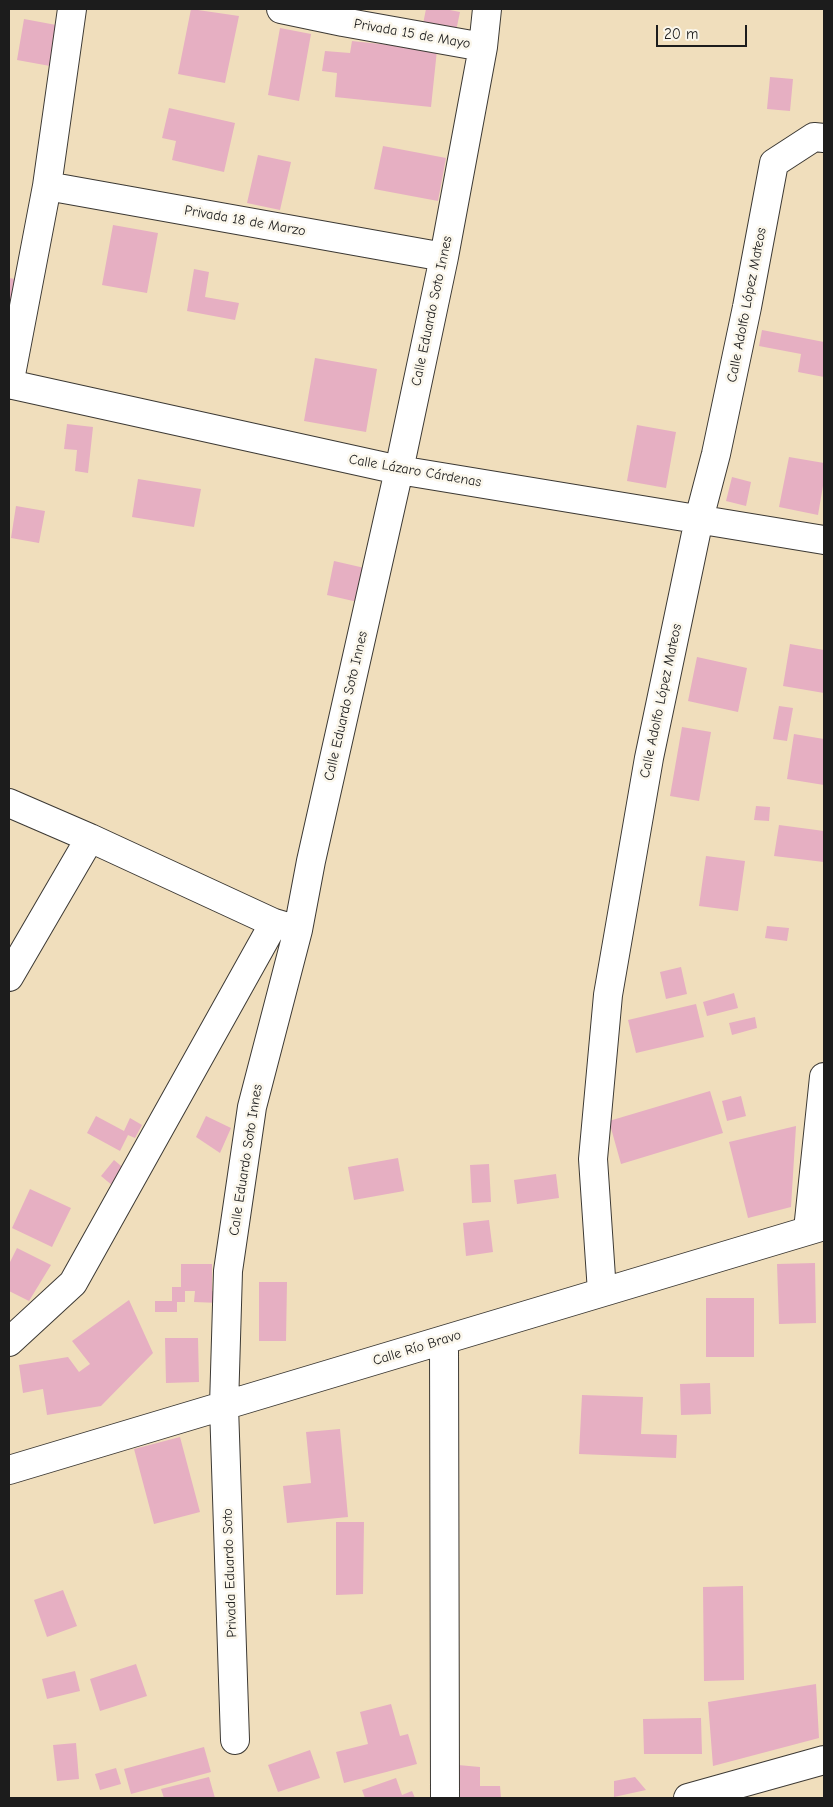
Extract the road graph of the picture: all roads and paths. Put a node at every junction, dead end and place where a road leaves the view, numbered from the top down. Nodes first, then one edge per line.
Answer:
1 (72, 9) edge
2 (281, 9) edge
3 (487, 9) edge
4 (484, 47) junction
5 (819, 138) edge
6 (47, 186) junction
7 (444, 257) junction
8 (9, 385) edge
9 (399, 470) junction
10 (699, 519) junction
11 (824, 540) edge
12 (9, 803) edge
13 (90, 838) junction
14 (286, 926) junction
15 (9, 977) edge
16 (824, 1077) edge
17 (816, 1228) edge
18 (602, 1292) junction
19 (444, 1340) junction
20 (9, 1342) edge
21 (224, 1406) junction
22 (9, 1470) edge
23 (235, 1740) dead end
24 (824, 1760) edge
25 (445, 1798) edge
26 (688, 1798) edge

1 - 6 street
2 - 4 street, Privada 15 de Mayo
3 - 4 street, Calle Eduardo Soto Innes
4 - 7 street, Calle Eduardo Soto Innes
5 - 10 street, Calle Adolfo López Mateos
6 - 7 street, Privada 18 de Marzo
6 - 8 street
7 - 9 street, Calle Eduardo Soto Innes
8 - 9 street, Calle Lázaro Cárdenas
9 - 10 street, Calle Lázaro Cárdenas
9 - 14 street, Calle Eduardo Soto Innes
10 - 11 street, Calle Lázaro Cárdenas
10 - 18 street, Calle Adolfo López Mateos
12 - 13 street
13 - 14 street
13 - 15 street
14 - 20 street
14 - 21 street, Calle Eduardo Soto Innes
16 - 17 street
17 - 18 street, Calle Río Bravo
18 - 19 street, Calle Río Bravo
19 - 21 street, Calle Río Bravo
19 - 25 street
21 - 22 street, Calle Río Bravo
21 - 23 street, Privada Eduardo Soto
24 - 26 street

